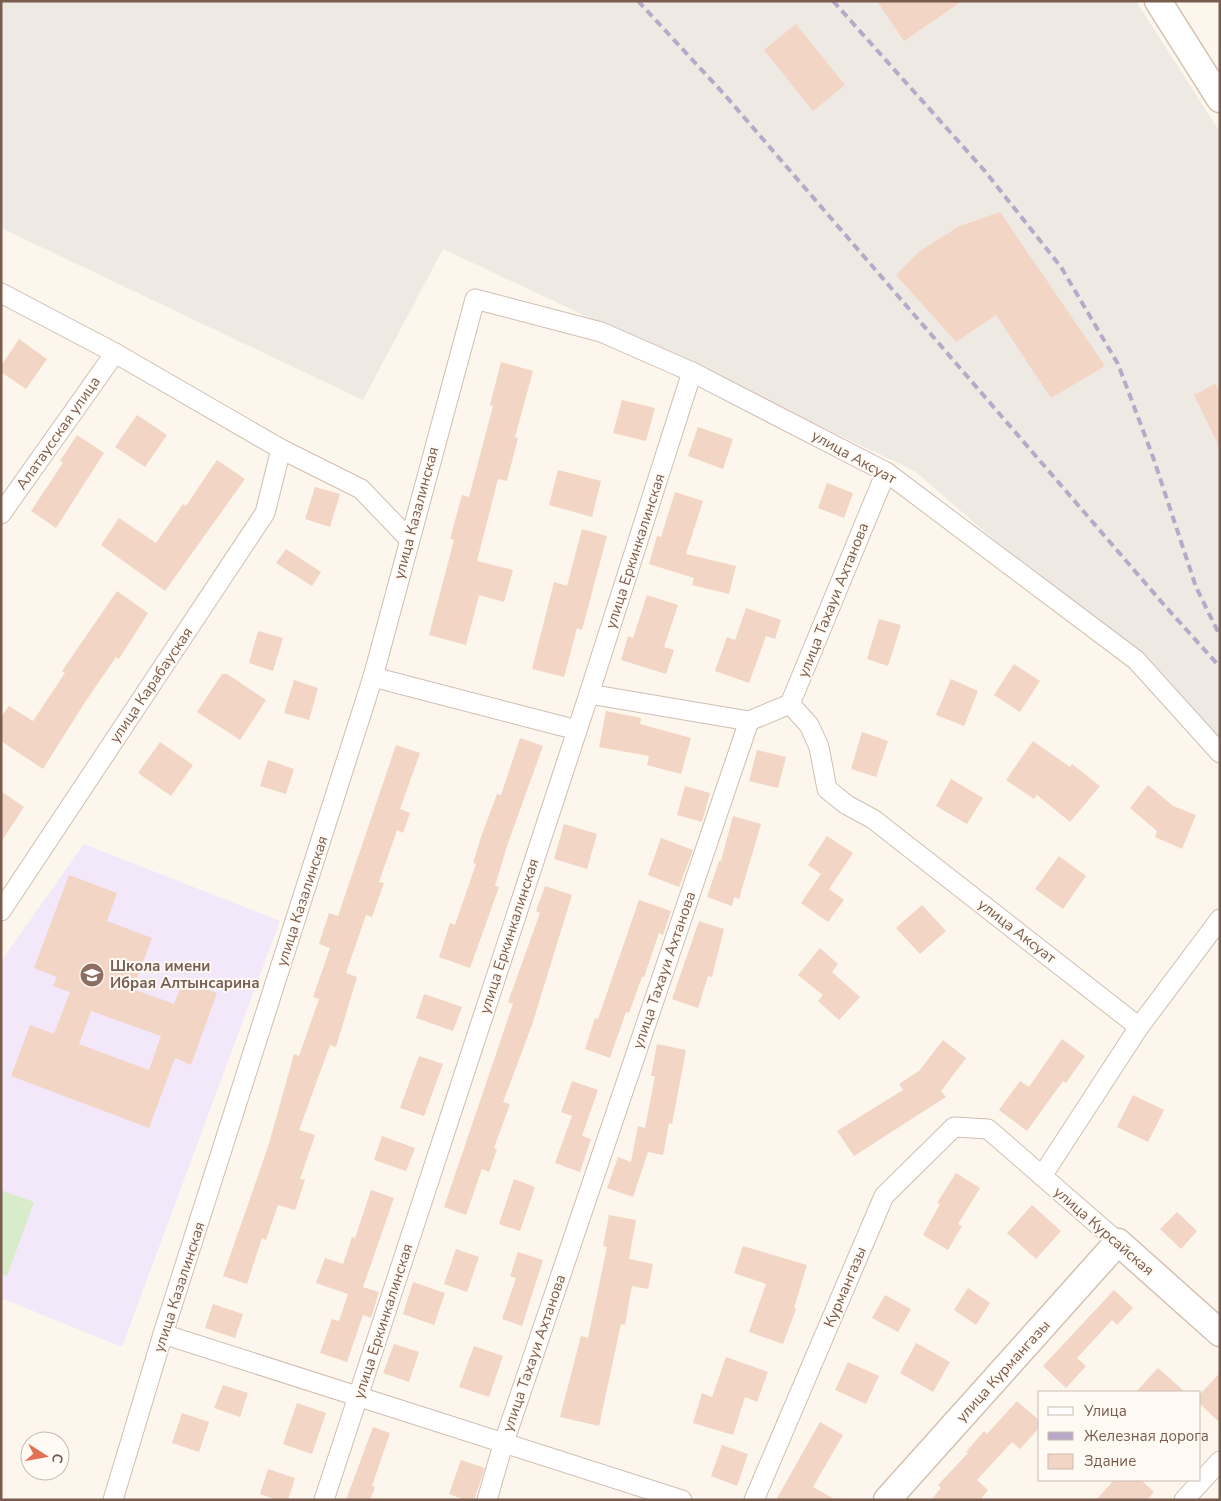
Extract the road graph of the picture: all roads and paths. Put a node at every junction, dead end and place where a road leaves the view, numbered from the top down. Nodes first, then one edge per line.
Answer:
1 (1158, 1) edge
2 (1220, 98) edge
3 (1, 293) edge
4 (474, 299) joint
5 (115, 353) junction
6 (692, 372) junction
7 (281, 449) junction
8 (886, 472) junction
9 (1, 514) edge
10 (409, 539) junction
11 (373, 677) junction
12 (589, 694) junction
13 (790, 704) junction
14 (749, 721) junction
15 (577, 730) junction
16 (1220, 753) edge
17 (1, 911) edge
18 (1220, 919) edge
19 (1139, 1027) junction
20 (988, 1129) joint
21 (1042, 1176) junction
22 (1118, 1242) junction
23 (1220, 1333) edge
24 (163, 1334) junction
25 (359, 1394) junction
26 (503, 1445) junction
27 (1220, 1461) edge
28 (113, 1500) edge
29 (324, 1500) edge
30 (487, 1500) edge
31 (682, 1500) edge
32 (754, 1500) edge
33 (887, 1500) edge
34 (1184, 1500) edge

1 - 2 street
3 - 5 street
4 - 6 street, улица Аксуат
4 - 10 street, улица Казалинская
5 - 7 street
5 - 9 street, Алатаусская улица
6 - 8 street, улица Аксуат
6 - 12 street, улица Еркинкалинская
7 - 10 street
7 - 17 street, улица Карабауская
8 - 13 street, улица Тахауи Ахтанова
8 - 16 street, улица Аксуат
10 - 11 street, улица Казалинская
11 - 15 street
11 - 24 street, улица Казалинская
12 - 14 street
12 - 15 street, улица Еркинкалинская
13 - 14 street
13 - 19 street, улица Аксуат
14 - 26 street, улица Тахауи Ахтанова
15 - 25 street, улица Еркинкалинская
18 - 19 street
19 - 21 street
20 - 21 street, улица Курсайская
20 - 32 street, Курмангазы
21 - 22 street, улица Курсайская
22 - 23 street, улица Курсайская
22 - 33 street, улица Курмангазы
24 - 25 street
24 - 28 street, улица Казалинская
25 - 26 street
25 - 29 street, улица Еркинкалинская
26 - 30 street, улица Тахауи Ахтанова
26 - 31 street
27 - 34 street

